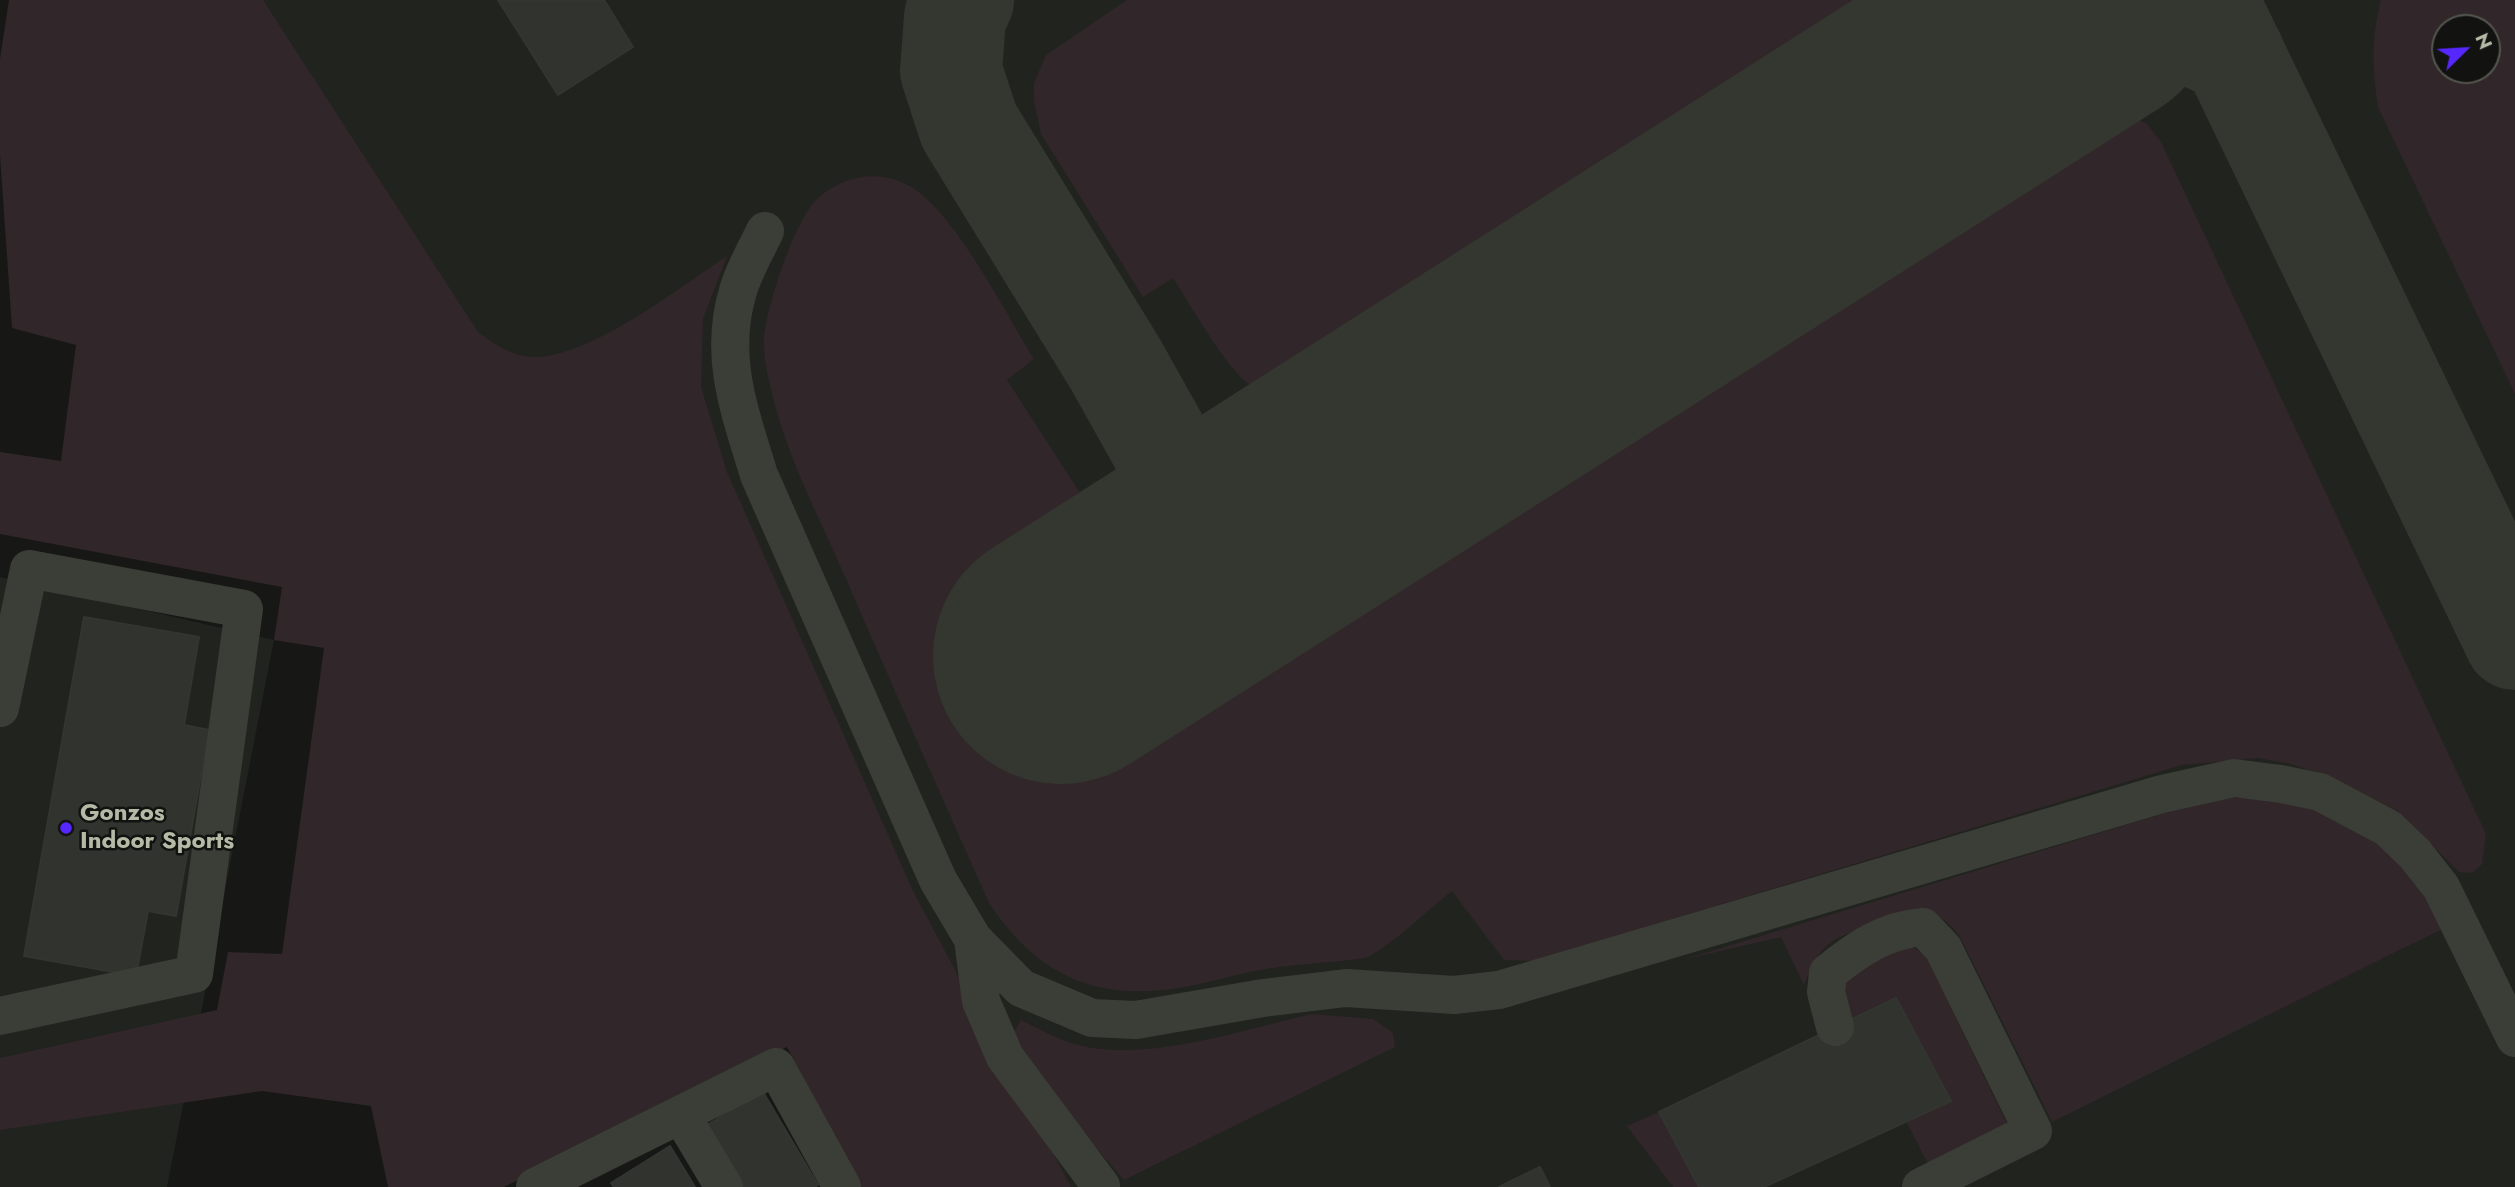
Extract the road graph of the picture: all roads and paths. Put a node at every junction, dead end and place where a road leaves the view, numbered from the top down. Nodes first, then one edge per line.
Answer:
1 (765, 231) dead end
2 (0, 708) edge
3 (972, 939) junction
4 (0, 1016) edge
5 (1835, 1027) dead end
6 (2515, 1038) edge
7 (681, 1115) junction
8 (592, 1175) edge
9 (1101, 1186) edge
10 (535, 1187) edge
11 (724, 1187) edge
12 (842, 1187) edge
13 (1921, 1187) edge

1 - 3 lane
2 - 4 lane
3 - 6 lane
3 - 9 lane
5 - 13 lane
7 - 8 lane
7 - 11 lane
7 - 12 lane
8 - 10 lane

